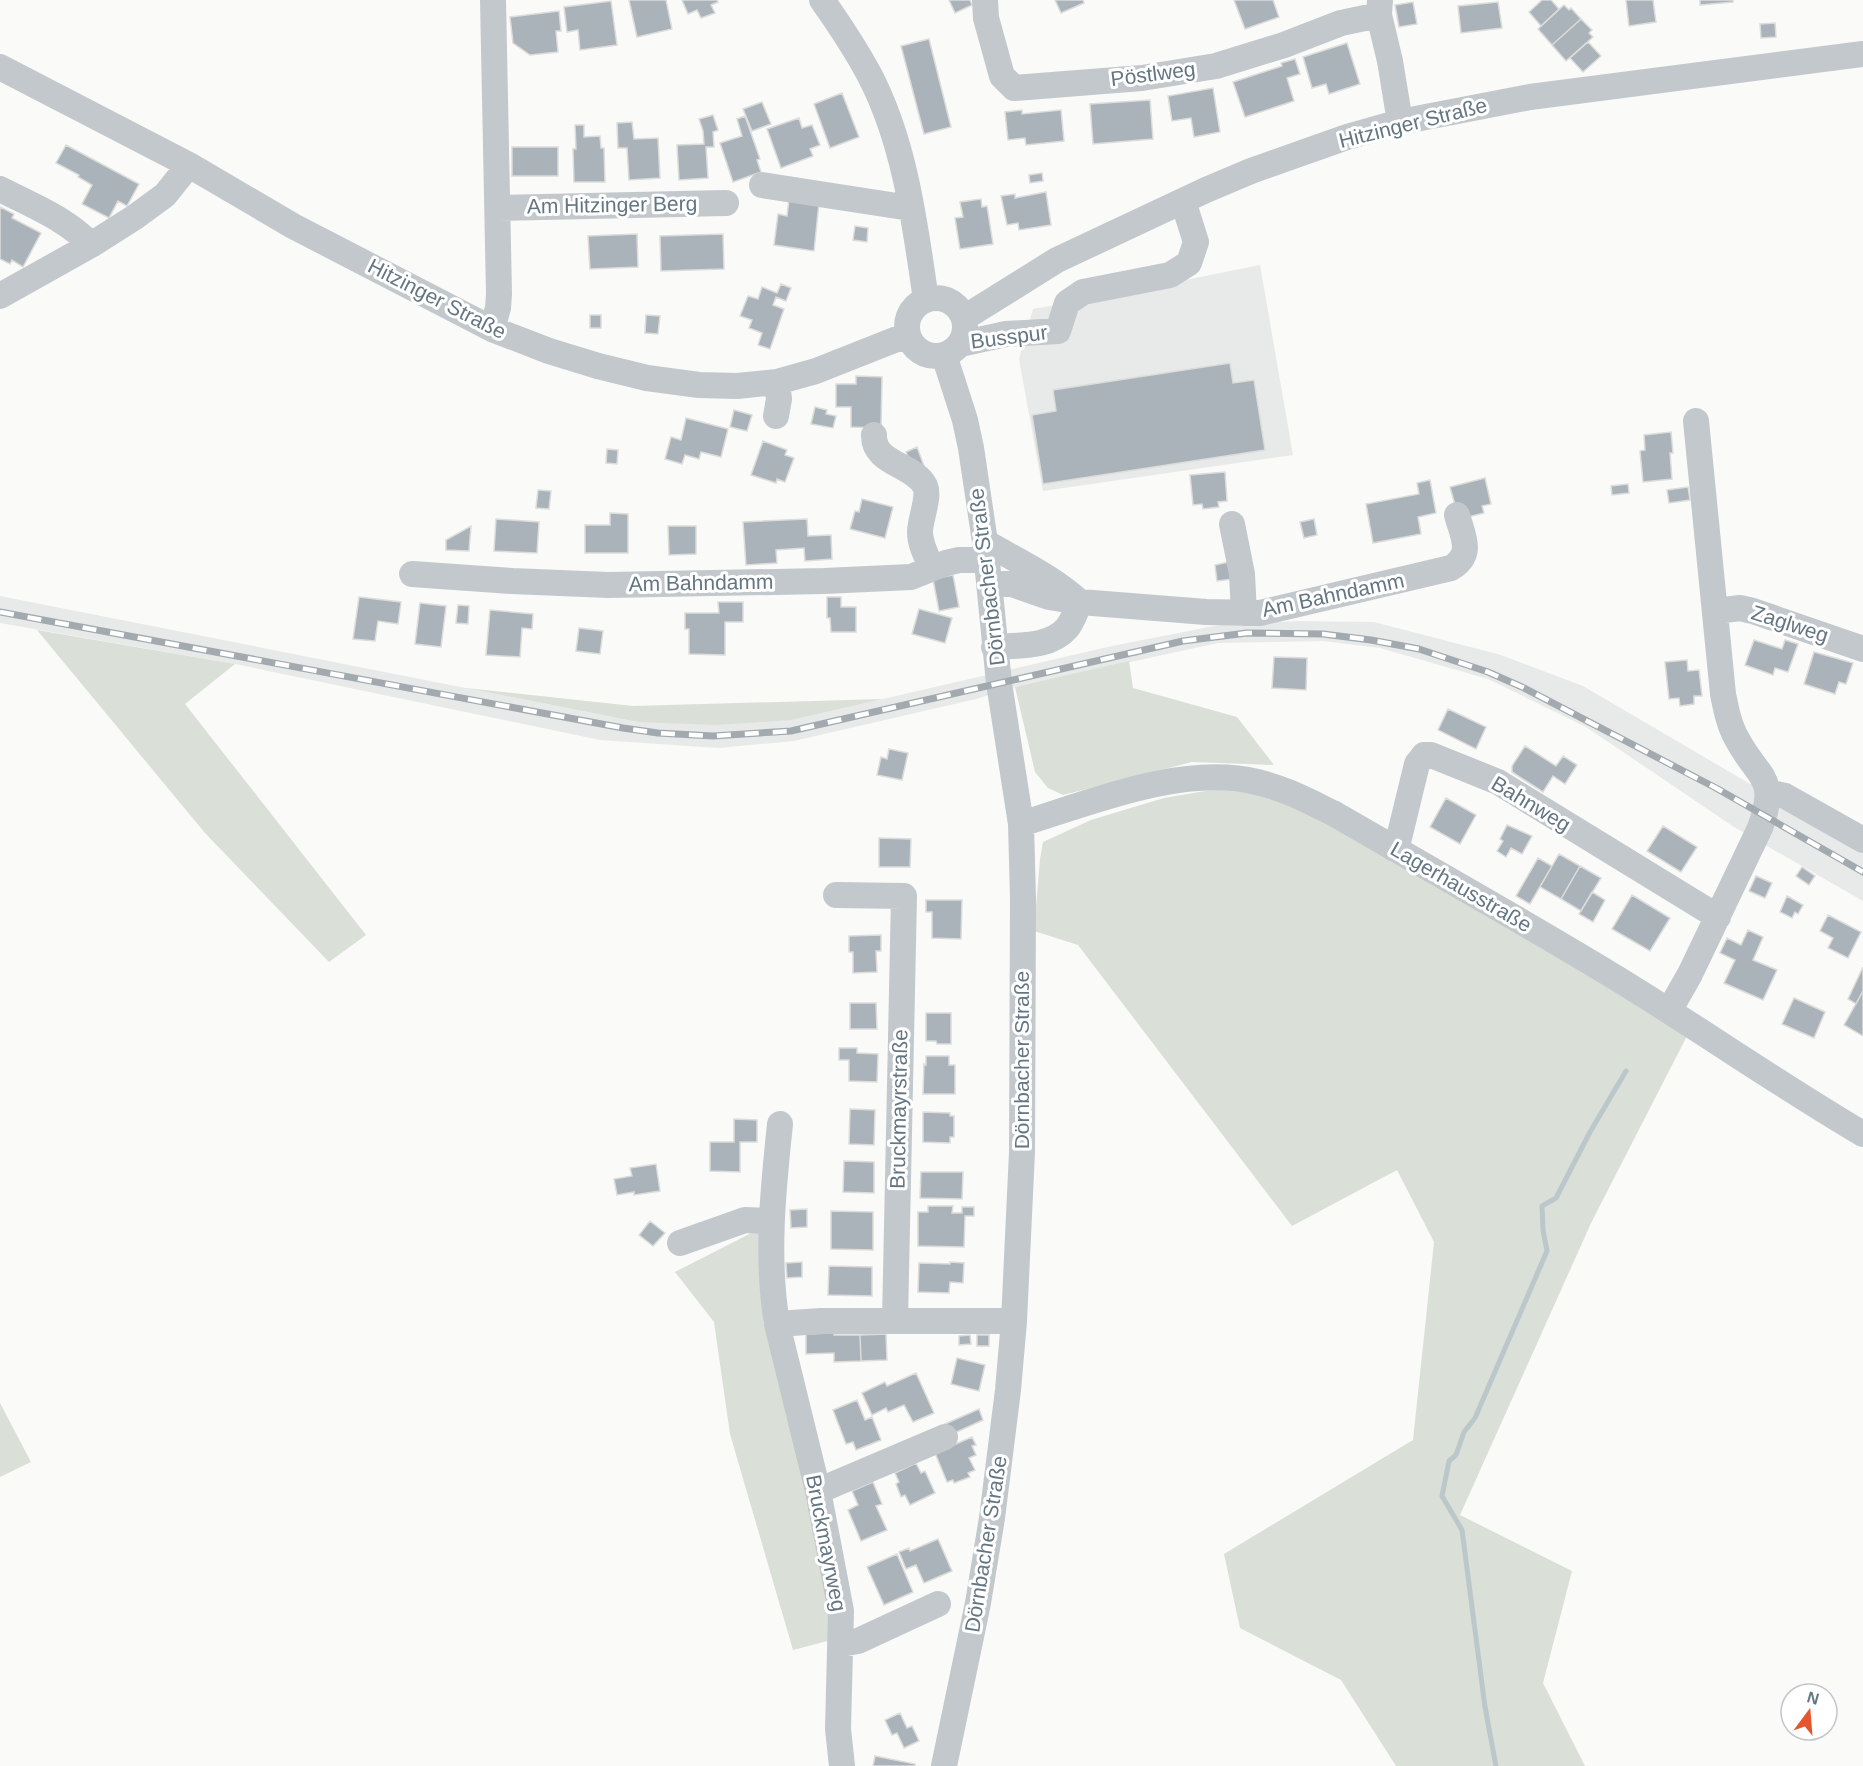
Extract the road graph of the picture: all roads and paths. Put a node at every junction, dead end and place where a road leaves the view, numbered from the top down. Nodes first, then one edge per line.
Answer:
1 (494, 0) edge
2 (822, 0) edge
3 (985, 0) edge
4 (1380, 7) edge
5 (1863, 54) edge
6 (0, 67) edge
7 (1400, 122) junction
8 (189, 165) junction
9 (762, 185) dead end
10 (0, 189) edge
11 (1183, 201) junction
12 (726, 203) dead end
13 (498, 208) junction
14 (910, 208) junction
15 (91, 245) junction
16 (0, 296) edge
17 (926, 300) junction
18 (964, 318) junction
19 (492, 328) junction
20 (908, 335) junction
21 (952, 349) junction
22 (777, 382) junction
23 (776, 416) dead end
24 (1696, 421) dead end
25 (874, 435) dead end
26 (1457, 515) dead end
27 (1232, 524) dead end
28 (987, 562) junction
29 (932, 568) junction
30 (412, 574) dead end
31 (1080, 602) junction
32 (1716, 611) junction
33 (1244, 613) junction
34 (994, 647) junction
35 (1863, 649) edge
36 (1768, 792) junction
37 (1021, 824) junction
38 (1863, 840) edge
39 (1393, 848) junction
40 (836, 895) dead end
41 (1718, 917) junction
42 (1669, 1011) junction
43 (780, 1124) dead end
44 (1863, 1134) edge
45 (771, 1221) junction
46 (680, 1244) dead end
47 (1014, 1321) junction
48 (895, 1322) junction
49 (777, 1324) junction
50 (945, 1437) dead end
51 (818, 1491) junction
52 (938, 1604) dead end
53 (841, 1644) junction
54 (842, 1766) edge
55 (944, 1766) edge

1 - 13 street, Am Hitzinger Berg
2 - 14 street
3 - 4 street, Pöstlweg
4 - 7 street
5 - 7 street, Hitzinger Straße
6 - 8 street, Hitzinger Straße
7 - 11 street, Hitzinger Straße
8 - 15 street
8 - 19 street, Hitzinger Straße
9 - 14 street
10 - 15 street
11 - 18 street, Hitzinger Straße
11 - 21 street, Busspur
12 - 13 street, Am Hitzinger Berg
13 - 19 street, Am Hitzinger Berg
14 - 17 street
15 - 16 street
17 - 18 street
17 - 20 street
18 - 21 street
19 - 22 street, Hitzinger Straße
20 - 21 street
20 - 22 street, Hitzinger Straße
21 - 28 street, Dörnbacher Straße
22 - 23 street
24 - 32 street
25 - 29 street
26 - 33 street, Am Bahndamm
27 - 33 street
28 - 29 street, Am Bahndamm
28 - 31 street
28 - 31 street, Am Bahndamm
28 - 34 street, Dörnbacher Straße
29 - 30 street, Am Bahndamm
31 - 33 street, Am Bahndamm
31 - 34 street
32 - 35 street, Zaglweg
32 - 36 street
34 - 37 street, Dörnbacher Straße
36 - 38 street
36 - 41 street
37 - 39 street, Lagerhausstraße
37 - 47 street, Dörnbacher Straße
39 - 41 street, Bahnweg
39 - 42 street, Lagerhausstraße
40 - 48 street, Bruckmayrstraße
41 - 42 street
42 - 44 street, Lagerhausstraße
43 - 45 street
45 - 46 street
45 - 49 street
47 - 48 street
47 - 55 street, Dörnbacher Straße
48 - 49 street
49 - 51 street, Bruckmayrweg
50 - 51 street
51 - 53 street, Bruckmayrweg
52 - 53 street
53 - 54 street, Bruckmayrweg

